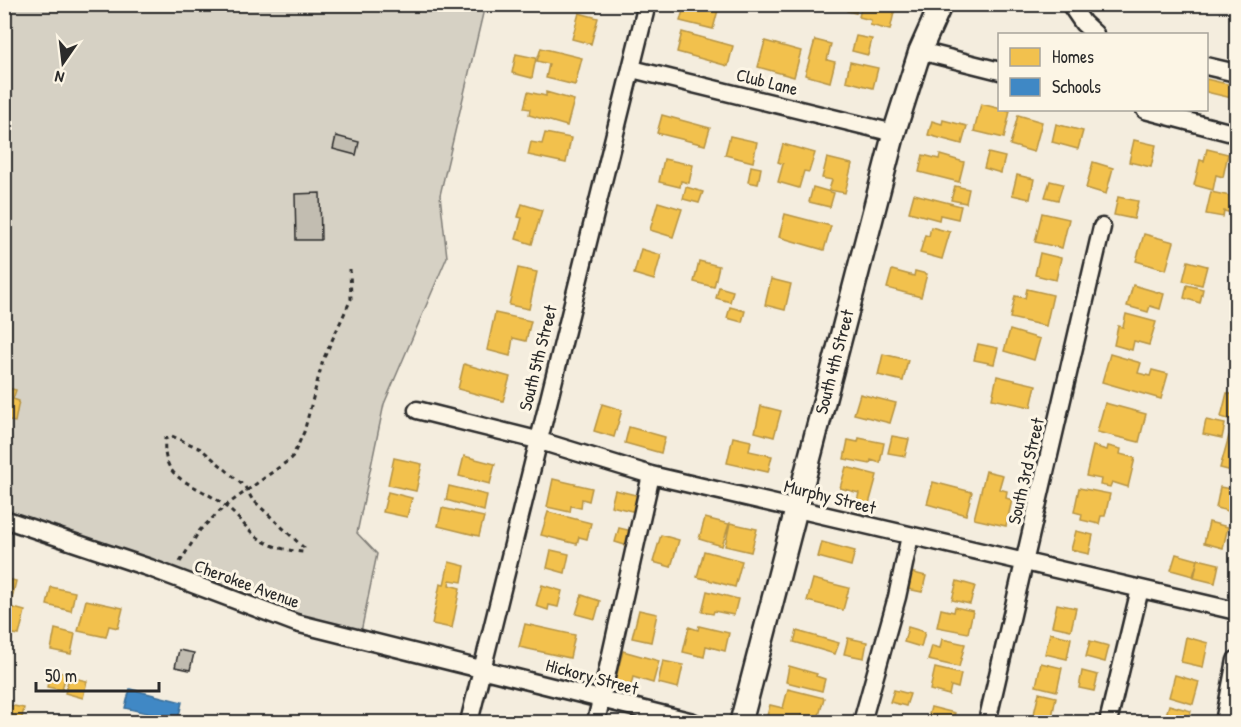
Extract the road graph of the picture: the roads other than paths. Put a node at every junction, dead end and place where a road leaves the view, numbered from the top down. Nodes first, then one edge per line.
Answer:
1 (647, 4) edge
2 (941, 4) edge
3 (1070, 4) edge
4 (1094, 33) edge
5 (920, 51) junction
6 (1208, 66) edge
7 (632, 69) junction
8 (1236, 69) edge
9 (998, 71) edge
10 (1149, 111) edge
11 (894, 133) junction
12 (1236, 134) edge
13 (1102, 227) dead end
14 (417, 410) dead end
15 (537, 440) junction
16 (651, 475) junction
17 (798, 508) junction
18 (4, 519) edge
19 (910, 536) junction
20 (1025, 564) junction
21 (1140, 589) junction
22 (1236, 611) edge
23 (1236, 660) edge
24 (481, 668) junction
25 (601, 700) junction
26 (469, 723) edge
27 (596, 723) edge
28 (693, 723) edge
29 (741, 723) edge
30 (862, 723) edge
31 (987, 723) edge
32 (1108, 723) edge
33 (1224, 723) edge

1 - 7 street, South 5th Street
2 - 5 main road, South 4th Street
3 - 4 street
5 - 9 street
5 - 11 main road, South 4th Street
6 - 8 street
7 - 11 street, Club Lane
7 - 15 street, South 5th Street
10 - 12 street
11 - 17 main road, South 4th Street
13 - 20 street, South 3rd Street
14 - 15 street, Murphy Street
15 - 16 street, Murphy Street
15 - 24 street, South 5th Street
16 - 17 street, Murphy Street
16 - 25 street
17 - 19 street, Murphy Street
17 - 29 main road, South 4th Street
18 - 24 street, Cherokee Avenue
19 - 20 street, Murphy Street
19 - 30 street
20 - 21 street, Murphy Street
20 - 31 street, South 3rd Street
21 - 22 street, Murphy Street
21 - 32 street
23 - 33 street
24 - 25 street, Hickory Street
24 - 26 street, South 5th Street
25 - 27 street
25 - 28 street, Hickory Street

